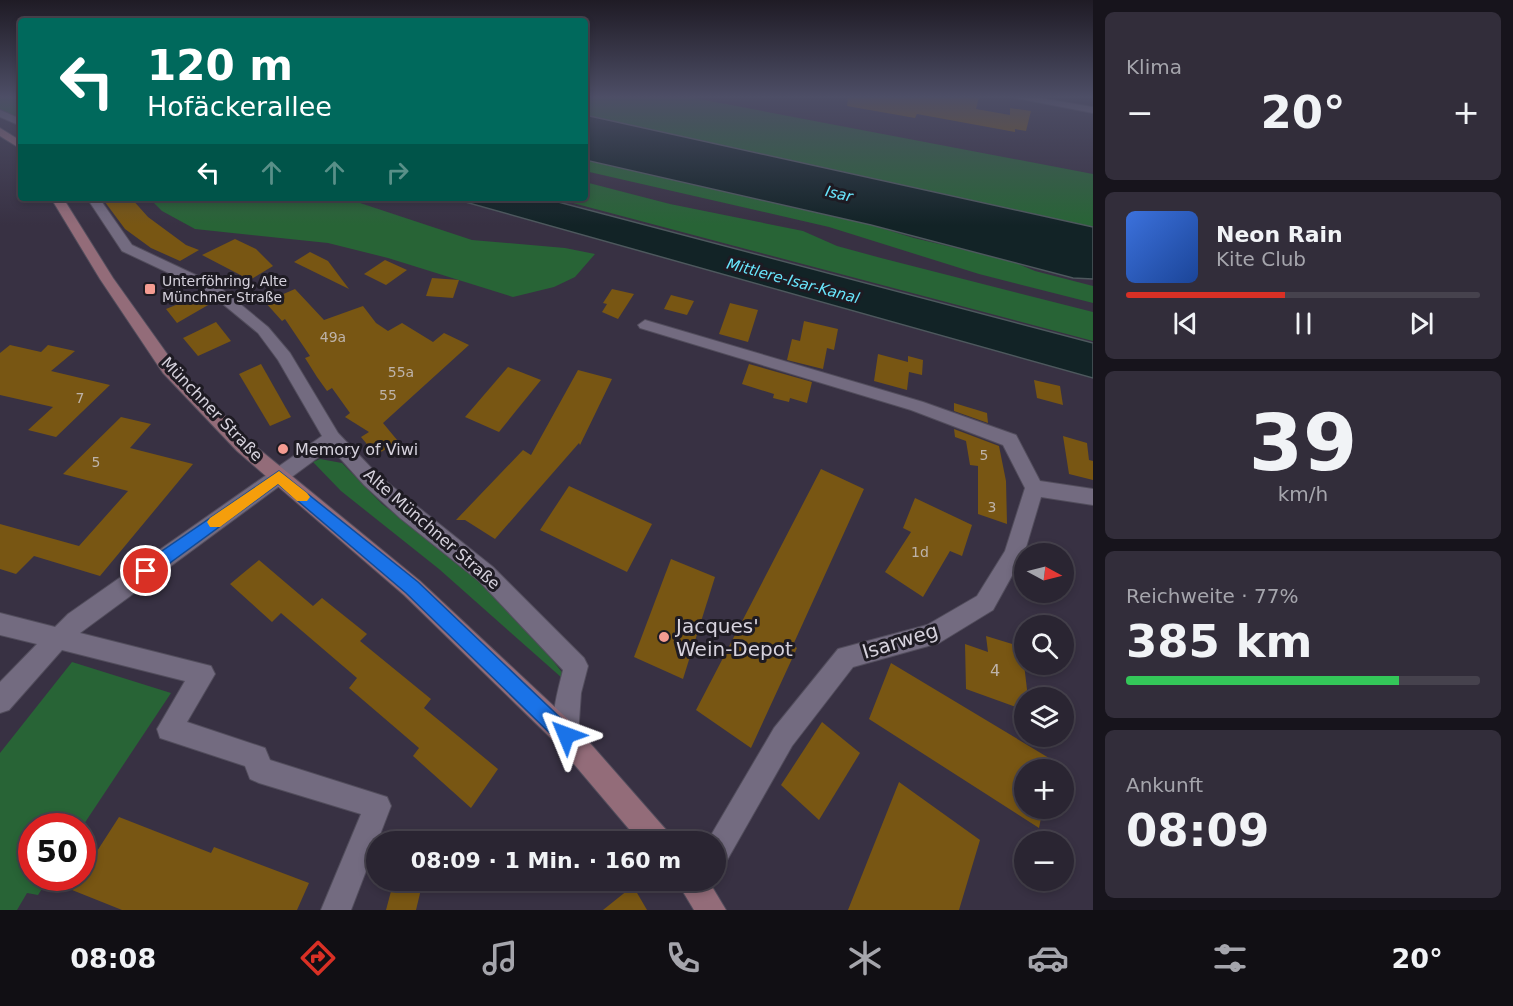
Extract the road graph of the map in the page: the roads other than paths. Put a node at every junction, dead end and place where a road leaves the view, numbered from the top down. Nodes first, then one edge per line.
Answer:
1 (59, 201) edge
2 (95, 201) edge
3 (645, 324) dead end
4 (332, 438) junction
5 (279, 477) junction
6 (1034, 488) junction
7 (1093, 497) edge
8 (0, 624) edge
9 (57, 637) junction
10 (0, 701) edge
11 (566, 735) junction
12 (649, 831) edge
13 (726, 835) edge
14 (700, 891) edge
15 (336, 910) edge
16 (711, 910) edge

1 - 5 main road, Münchner Straße
2 - 4 street, Alte Münchner Straße
3 - 6 street
4 - 5 street
4 - 11 street, Alte Münchner Straße
5 - 9 street
5 - 11 main road, Münchner Straße
6 - 7 street
6 - 13 street, Isarweg
8 - 9 street
9 - 10 street
9 - 15 street
11 - 12 main road, Münchner Straße
14 - 16 main road

